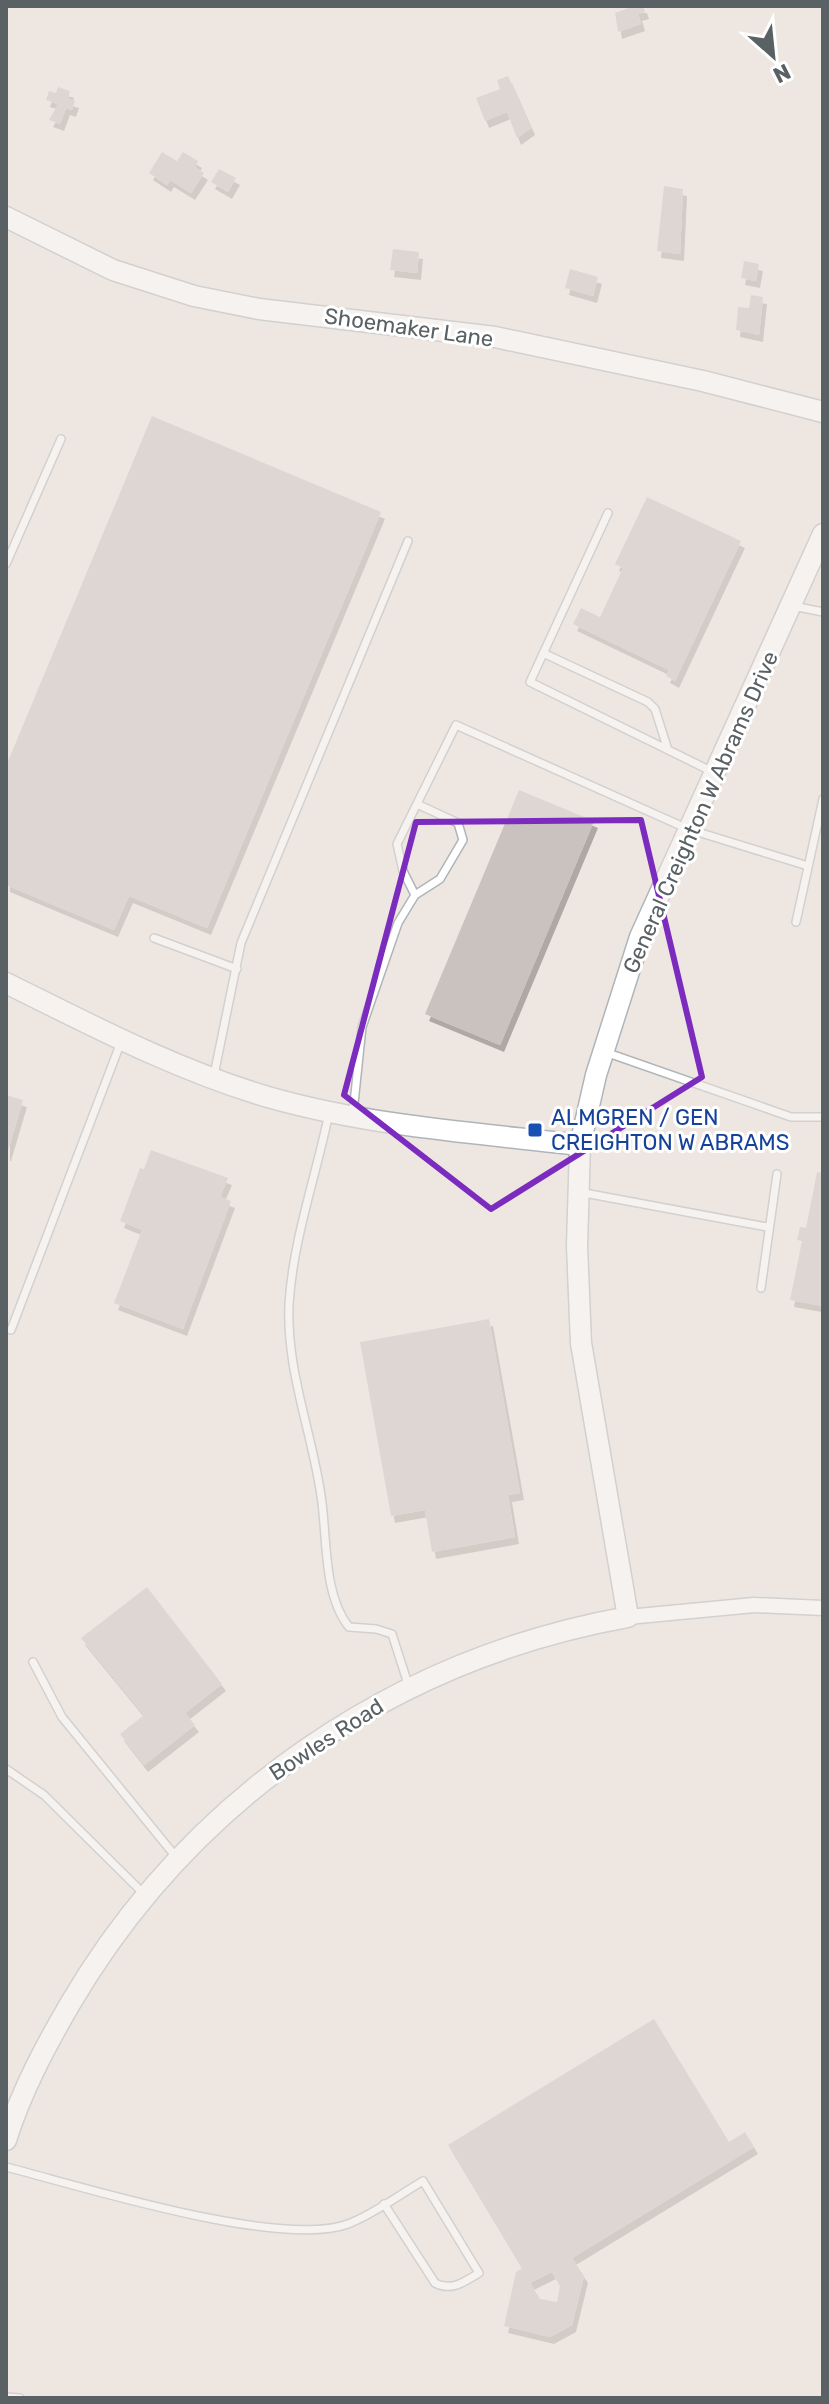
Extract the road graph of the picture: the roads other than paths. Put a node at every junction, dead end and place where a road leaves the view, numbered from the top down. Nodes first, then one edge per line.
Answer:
1 (6, 217) edge
2 (823, 412) edge
3 (61, 439) dead end
4 (608, 513) dead end
5 (823, 534) edge
6 (408, 541) dead end
7 (6, 564) edge
8 (791, 605) junction
9 (823, 612) edge
10 (543, 653) junction
11 (668, 750) junction
12 (715, 773) junction
13 (823, 799) edge
14 (417, 804) junction
15 (688, 829) junction
16 (808, 866) junction
17 (415, 895) junction
18 (796, 922) dead end
19 (154, 938) dead end
20 (237, 969) junction
21 (6, 983) edge
22 (122, 1040) junction
23 (603, 1051) junction
24 (213, 1078) junction
25 (330, 1111) junction
26 (353, 1115) junction
27 (823, 1117) edge
28 (580, 1145) junction
29 (777, 1174) dead end
30 (577, 1192) junction
31 (767, 1227) junction
32 (761, 1288) dead end
33 (11, 1330) dead end
34 (823, 1608) edge
35 (628, 1617) junction
36 (33, 1662) dead end
37 (409, 1687) junction
38 (6, 1769) edge
39 (178, 1858) junction
40 (145, 1895) junction
41 (6, 2140) edge
42 (6, 2167) edge
43 (384, 2204) junction
44 (6, 2397) edge
45 (20, 2398) edge

1 - 2 street, Shoemaker Lane
3 - 7 lane
4 - 10 lane
5 - 8 street, General Creighton W Abrams Drive
6 - 20 lane
8 - 9 lane
8 - 12 street, General Creighton W Abrams Drive
10 - 11 lane
10 - 11 lane
11 - 12 lane
12 - 15 street, General Creighton W Abrams Drive
13 - 16 lane
14 - 15 lane
14 - 17 lane
14 - 17 lane
15 - 16 lane
15 - 23 street, General Creighton W Abrams Drive
16 - 18 lane
17 - 26 lane
19 - 20 lane
20 - 24 lane
21 - 22 street
22 - 24 street
22 - 33 lane
23 - 27 lane
23 - 28 street, General Creighton W Abrams Drive
24 - 25 street
25 - 26 street
25 - 37 lane
26 - 28 street
28 - 30 street, General Creighton W Abrams Drive
29 - 31 lane
30 - 31 lane
30 - 35 street, General Creighton W Abrams Drive
31 - 32 lane
34 - 35 street, Bowles Road
35 - 37 street, Bowles Road
36 - 39 lane
37 - 39 street, Bowles Road
38 - 40 lane
39 - 40 street, Bowles Road
40 - 41 street, Bowles Road
42 - 43 lane
43 - 43 lane
44 - 45 lane

